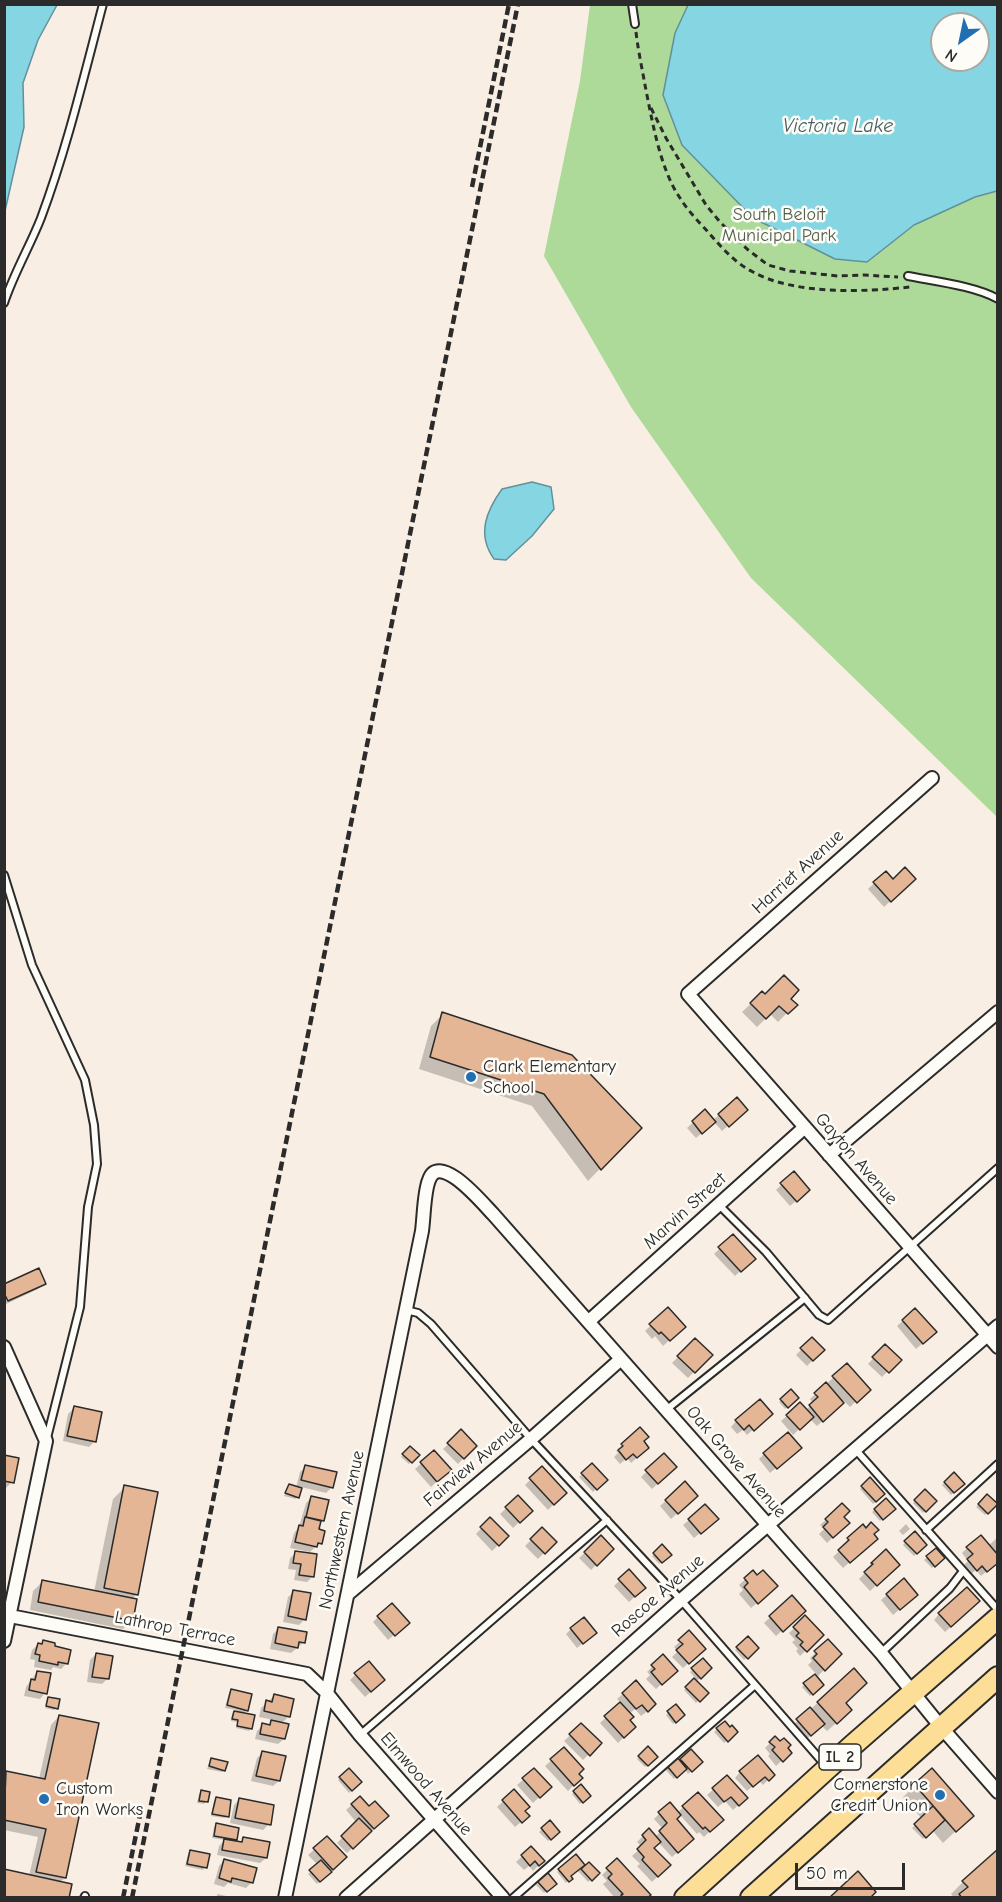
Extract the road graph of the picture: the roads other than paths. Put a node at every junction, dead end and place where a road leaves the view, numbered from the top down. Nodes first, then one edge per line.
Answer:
1 (103, 4) edge
2 (632, 4) edge
3 (635, 24) road end
4 (908, 276) road end
5 (998, 299) edge
6 (4, 303) edge
7 (932, 778) dead end
8 (4, 875) edge
9 (688, 994) joint
10 (998, 1012) edge
11 (805, 1127) junction
12 (829, 1155) junction
13 (998, 1168) edge
14 (436, 1172) joint
15 (719, 1205) junction
16 (909, 1246) junction
17 (805, 1298) junction
18 (405, 1310) junction
19 (589, 1321) junction
20 (998, 1326) edge
21 (987, 1335) junction
22 (4, 1347) edge
23 (998, 1347) edge
24 (621, 1359) junction
25 (666, 1410) junction
26 (531, 1439) junction
27 (46, 1441) junction
28 (855, 1449) junction
29 (998, 1464) edge
30 (607, 1520) junction
31 (768, 1525) junction
32 (926, 1530) junction
33 (963, 1571) junction
34 (10, 1590) edge
35 (348, 1594) junction
36 (681, 1600) junction
37 (998, 1610) edge
38 (10, 1616) junction
39 (998, 1618) edge
40 (4, 1641) edge
41 (881, 1653) junction
42 (998, 1677) edge
43 (755, 1685) junction
44 (326, 1692) junction
45 (915, 1692) junction
46 (941, 1727) junction
47 (360, 1735) junction
48 (828, 1768) junction
49 (998, 1792) edge
50 (433, 1820) junction
51 (285, 1898) edge
52 (346, 1898) edge
53 (503, 1898) edge
54 (513, 1898) edge
55 (685, 1898) edge
56 (751, 1898) edge

1 - 6 lane
2 - 3 lane
4 - 5 lane
7 - 9 street, Harriet Avenue
8 - 27 lane
9 - 11 street, Gayton Avenue
10 - 12 street
11 - 12 street, Gayton Avenue
11 - 15 street, Marvin Street
12 - 16 street, Gayton Avenue
13 - 16 lane
14 - 18 street, Northwestern Avenue
14 - 19 street, Oak Grove Avenue
15 - 17 lane
15 - 19 street, Marvin Street
16 - 17 lane
16 - 21 street, Gayton Avenue
17 - 25 lane
18 - 26 lane
18 - 35 street, Northwestern Avenue
19 - 24 street, Oak Grove Avenue
20 - 21 street, Roscoe Avenue
21 - 23 street, Gayton Avenue
21 - 28 street, Roscoe Avenue
22 - 27 street
24 - 25 street, Oak Grove Avenue
24 - 26 street, Fairview Avenue
25 - 31 street, Oak Grove Avenue
26 - 30 lane
26 - 35 street, Fairview Avenue
27 - 34 street
28 - 31 street, Roscoe Avenue
28 - 32 lane
29 - 32 lane
30 - 36 lane
30 - 47 lane
31 - 36 street, Roscoe Avenue
31 - 41 street, Oak Grove Avenue
32 - 33 lane
33 - 37 lane
33 - 41 lane
34 - 38 street
35 - 44 street, Northwestern Avenue
36 - 43 lane
36 - 50 street, Roscoe Avenue
38 - 40 street
38 - 44 street, Lathrop Terrace
39 - 45 main road, IL 2
41 - 45 street, Oak Grove Avenue
42 - 46 main road, IL 2
43 - 48 lane
43 - 54 lane
44 - 47 street, Elmwood Avenue
44 - 51 street, Northwestern Avenue
45 - 46 street, Oak Grove Avenue
45 - 48 main road, IL 2
46 - 49 street, Oak Grove Avenue
46 - 56 main road, IL 2
47 - 50 street, Elmwood Avenue
48 - 55 main road, IL 2
50 - 52 street, Roscoe Avenue
50 - 53 street, Elmwood Avenue

